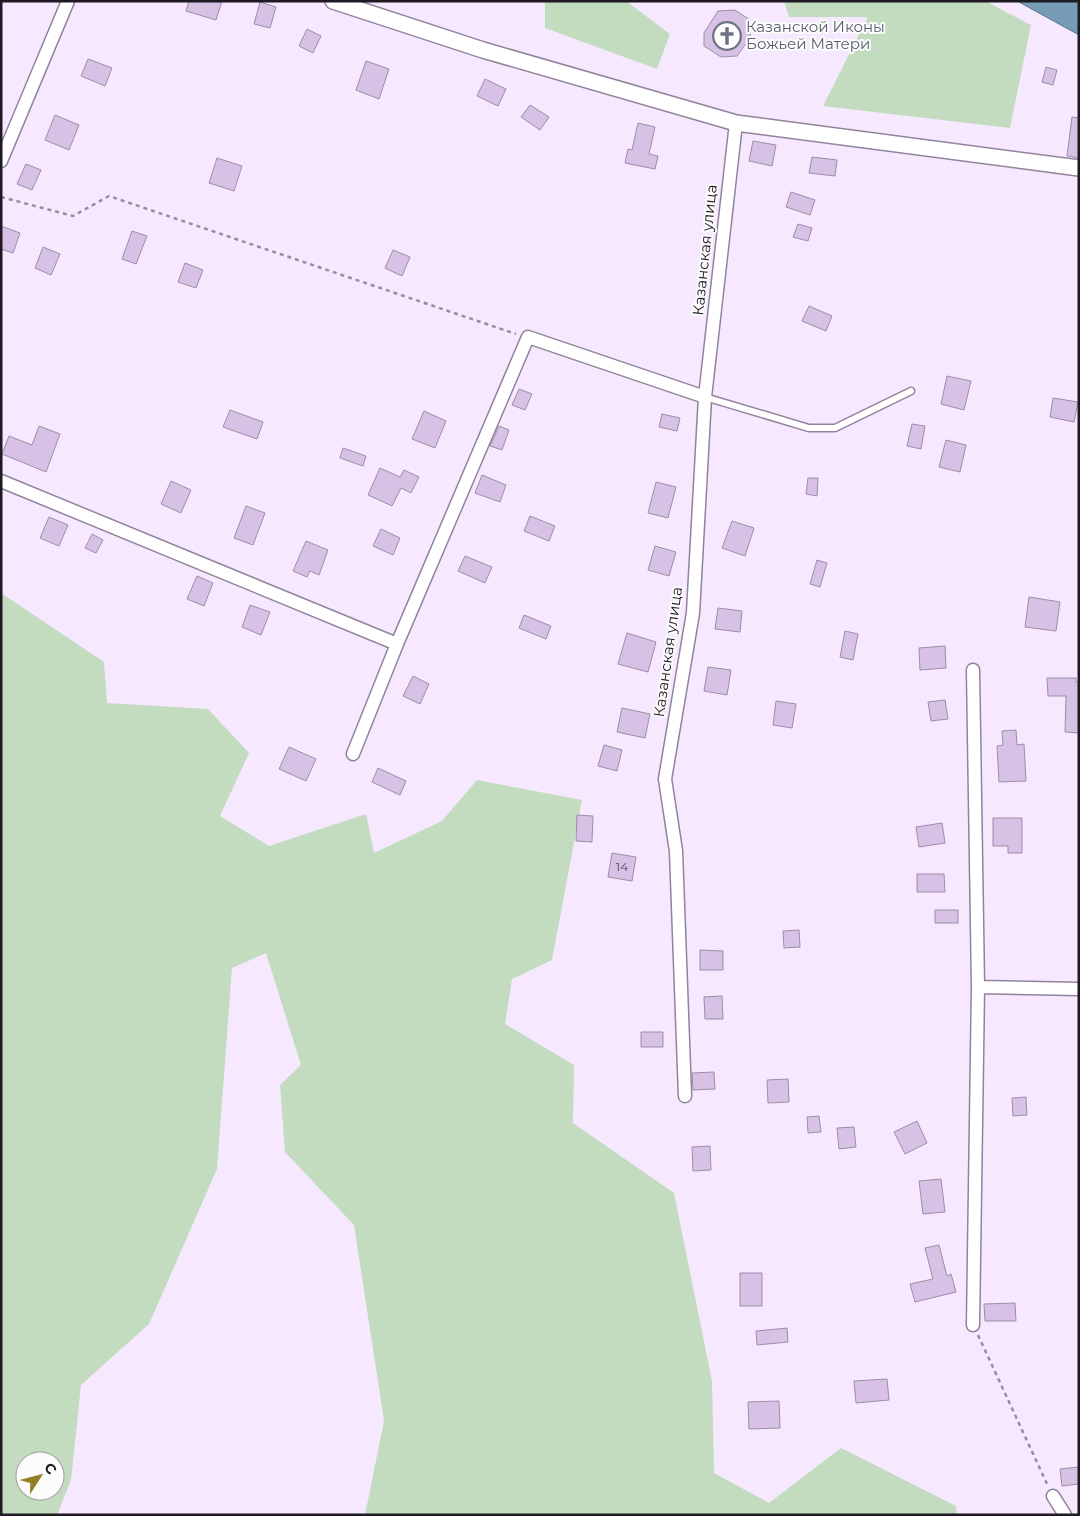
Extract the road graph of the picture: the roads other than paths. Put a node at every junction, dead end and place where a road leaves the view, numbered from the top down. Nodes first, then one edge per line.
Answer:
1 (68, 1) edge
2 (333, 1) edge
3 (736, 123) junction
4 (1, 161) edge
5 (1079, 168) edge
6 (911, 392) dead end
7 (705, 397) junction
8 (1, 481) edge
9 (397, 644) junction
10 (973, 670) dead end
11 (353, 754) dead end
12 (978, 987) junction
13 (1079, 990) edge
14 (685, 1096) dead end
15 (973, 1325) road end
16 (1052, 1496) road end
17 (1065, 1515) edge

1 - 4 street
2 - 3 street
3 - 5 street
3 - 7 street, Казанская улица
6 - 7 lane
7 - 9 street
7 - 14 street, Казанская улица
8 - 9 street
9 - 11 street
10 - 12 street
12 - 13 street
12 - 15 street
16 - 17 street

